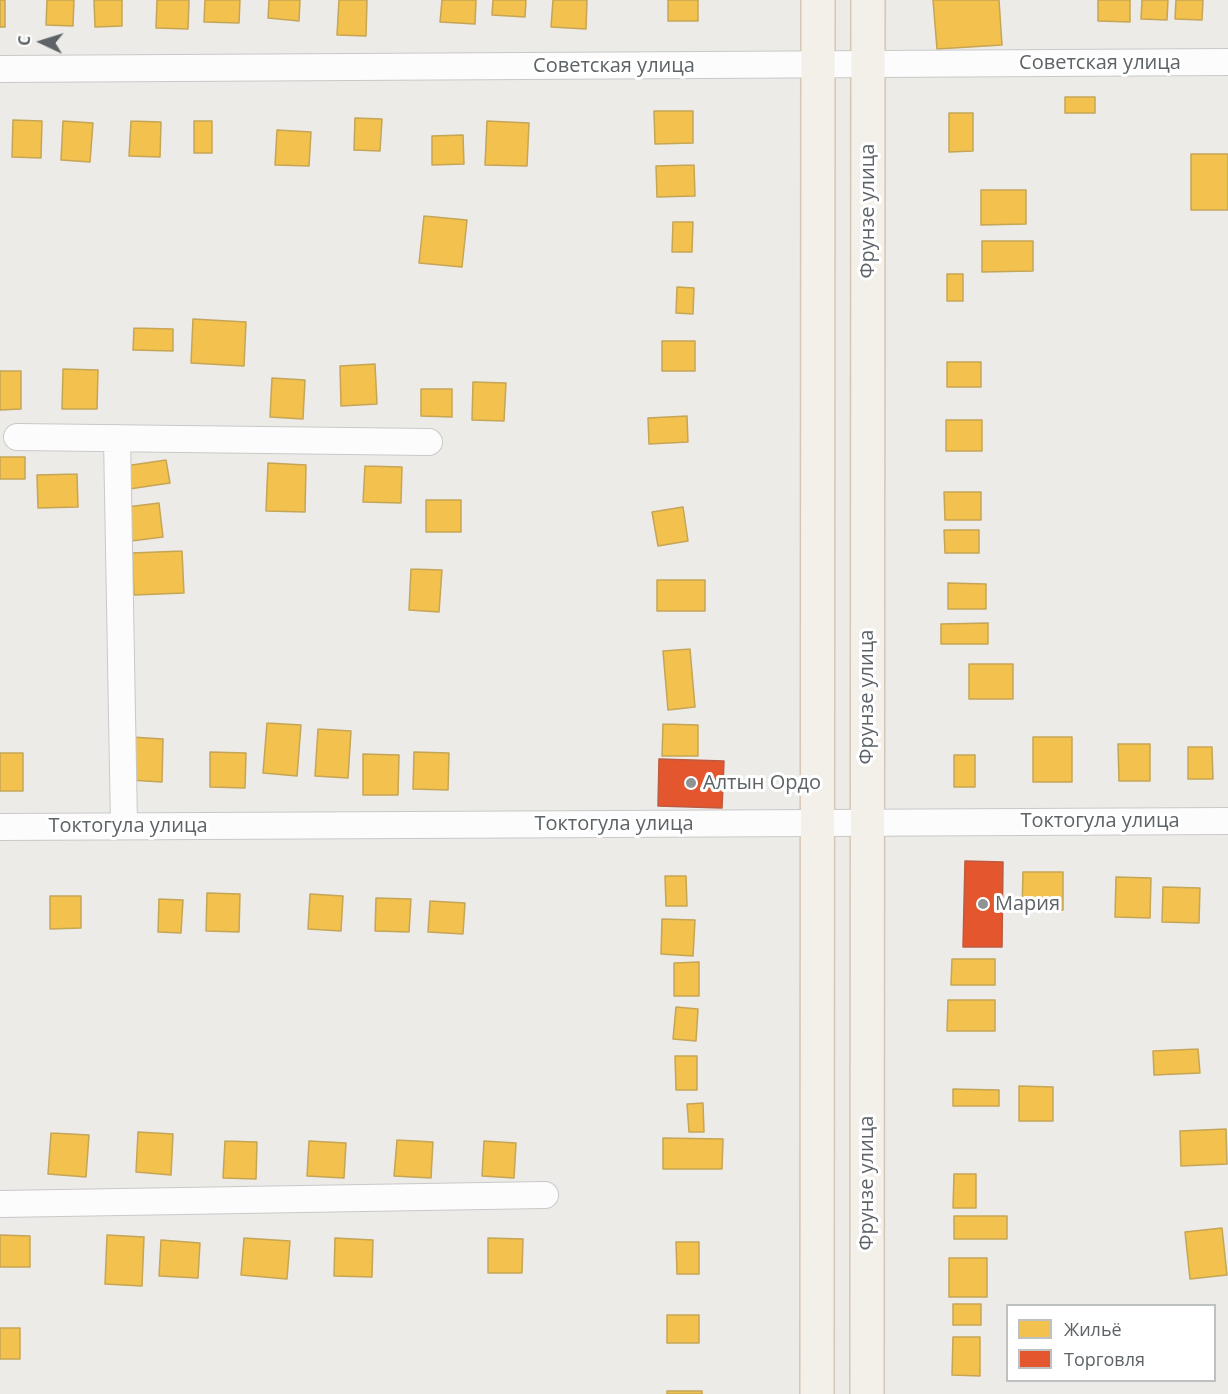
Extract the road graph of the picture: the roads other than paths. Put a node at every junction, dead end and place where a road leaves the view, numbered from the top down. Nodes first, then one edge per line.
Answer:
1 (818, 0) edge
2 (868, 0) edge
3 (1228, 62) edge
4 (818, 65) junction
5 (868, 65) junction
6 (0, 69) edge
7 (17, 437) dead end
8 (117, 438) junction
9 (429, 442) dead end
10 (1228, 821) edge
11 (867, 822) junction
12 (818, 823) junction
13 (124, 825) junction
14 (0, 827) edge
15 (545, 1195) dead end
16 (0, 1204) edge
17 (817, 1394) edge
18 (867, 1394) edge

1 - 4 main road
2 - 5 main road, Фрунзе улица
3 - 5 street, Советская улица
4 - 5 street, Советская улица
4 - 6 street, Советская улица
4 - 12 main road
5 - 11 main road, Фрунзе улица
7 - 8 street
8 - 9 street
8 - 13 street
10 - 11 street, Токтогула улица
11 - 12 street, Токтогула улица
11 - 18 main road, Фрунзе улица
12 - 13 street, Токтогула улица
12 - 17 main road
13 - 14 street, Токтогула улица
15 - 16 street

